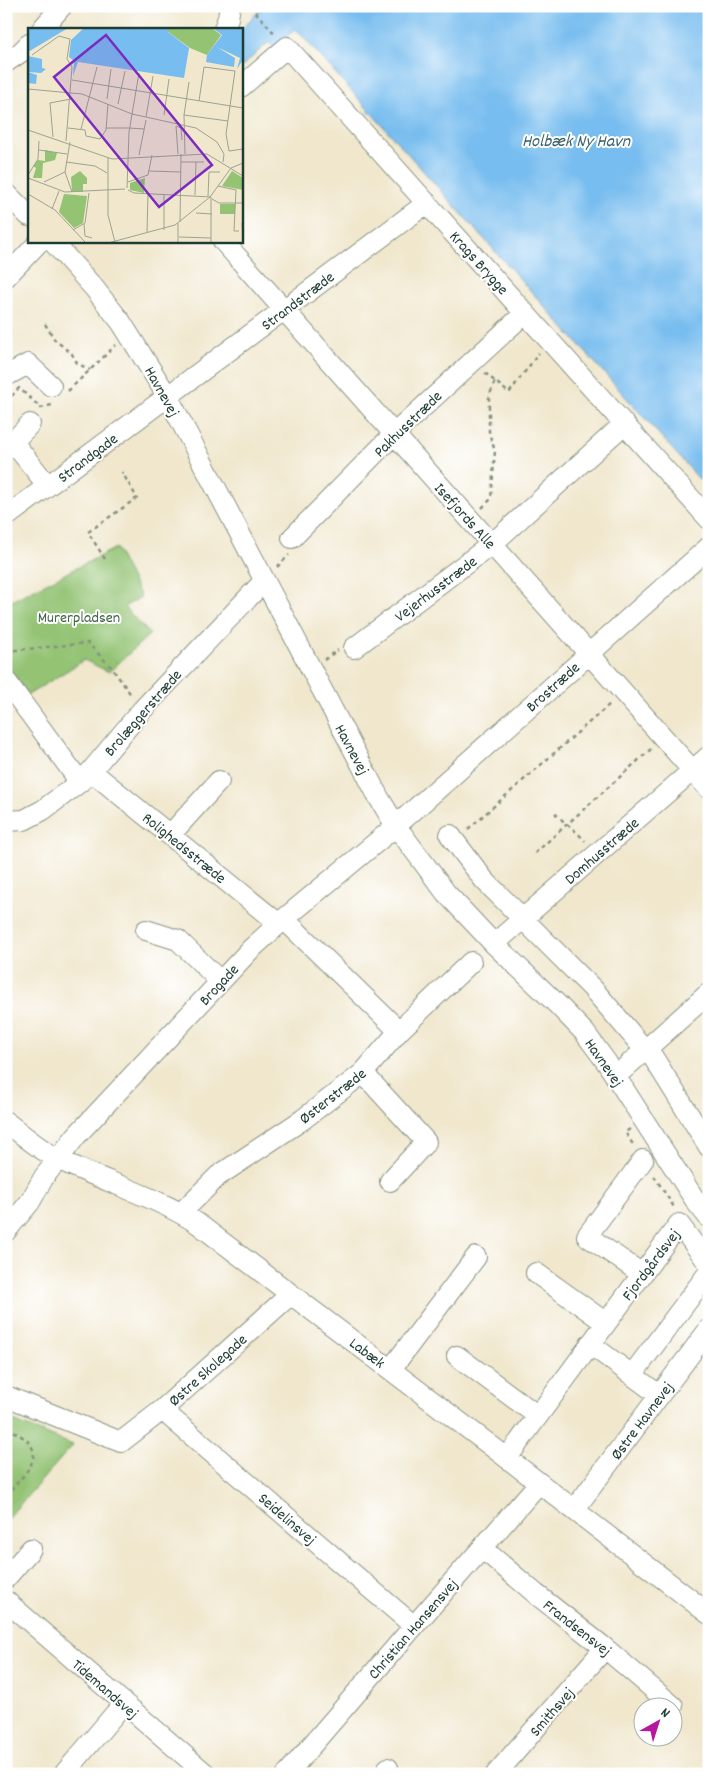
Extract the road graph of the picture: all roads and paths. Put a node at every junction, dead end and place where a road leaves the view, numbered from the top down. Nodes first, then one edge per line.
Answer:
1 (62, 6) edge
2 (230, 6) edge
3 (250, 6) edge
4 (43, 28) edge
5 (224, 28) edge
6 (28, 45) edge
7 (287, 47) junction
8 (7, 60) edge
9 (242, 86) edge
10 (6, 194) edge
11 (427, 203) junction
12 (28, 215) edge
13 (39, 242) edge
14 (53, 242) edge
15 (224, 242) edge
16 (6, 277) edge
17 (284, 310) junction
18 (525, 313) junction
19 (45, 324) dead end
20 (551, 342) junction
21 (472, 362) junction
22 (90, 370) dead end
23 (6, 376) edge
24 (495, 381) junction
25 (51, 386) dead end
26 (168, 397) junction
27 (30, 424) dead end
28 (624, 424) junction
29 (394, 434) junction
30 (10, 445) edge
31 (122, 472) dead end
32 (48, 486) junction
33 (482, 508) dead end
34 (6, 517) edge
35 (709, 519) edge
36 (292, 538) joint
37 (492, 544) junction
38 (709, 547) edge
39 (105, 559) dead end
40 (264, 581) junction
41 (354, 648) joint
42 (6, 651) edge
43 (589, 653) junction
44 (311, 670) junction
45 (6, 681) edge
46 (622, 693) junction
47 (12, 703) edge
48 (142, 710) junction
49 (647, 752) dead end
50 (709, 756) edge
51 (692, 771) junction
52 (86, 777) junction
53 (219, 781) dead end
54 (709, 789) edge
55 (555, 813) dead end
56 (6, 821) edge
57 (566, 825) junction
58 (396, 826) junction
59 (170, 835) junction
60 (452, 838) joint
61 (585, 840) dead end
62 (535, 853) dead end
63 (524, 918) junction
64 (282, 921) junction
65 (146, 930) dead end
66 (494, 944) junction
67 (471, 962) dead end
68 (220, 981) junction
69 (709, 993) edge
70 (400, 1031) junction
71 (649, 1047) junction
72 (363, 1073) junction
73 (616, 1076) junction
74 (9, 1129) edge
75 (709, 1147) edge
76 (58, 1159) junction
77 (643, 1160) dead end
78 (390, 1180) dead end
79 (181, 1213) junction
80 (709, 1218) edge
81 (6, 1231) edge
82 (476, 1257) dead end
83 (709, 1264) edge
84 (536, 1272) dead end
85 (709, 1272) edge
86 (642, 1274) junction
87 (291, 1294) junction
88 (606, 1323) junction
89 (709, 1330) edge
90 (590, 1344) junction
91 (457, 1356) dead end
92 (391, 1369) junction
93 (632, 1375) junction
94 (659, 1395) junction
95 (6, 1396) edge
96 (162, 1410) junction
97 (538, 1416) junction
98 (6, 1428) edge
99 (508, 1458) junction
100 (539, 1483) junction
101 (6, 1494) edge
102 (574, 1510) junction
103 (482, 1548) junction
104 (32, 1549) dead end
105 (6, 1578) edge
106 (6, 1601) edge
107 (709, 1614) edge
108 (414, 1626) junction
109 (605, 1648) junction
110 (664, 1698) edge
111 (124, 1703) junction
112 (64, 1774) edge
113 (206, 1774) edge
114 (287, 1774) edge
115 (496, 1774) edge

1 - 4 street
2 - 5 street
3 - 7 path
6 - 8 street
7 - 9 street
7 - 11 street, Krags Brygge
10 - 12 street
11 - 17 street, Strandstræde
11 - 18 street, Krags Brygge
13 - 16 street
14 - 26 street, Havnevej
15 - 17 street, Isefjords Alle
17 - 26 street, Strandstræde
17 - 29 street, Isefjords Alle
18 - 20 street, Krags Brygge
18 - 21 street, Pakhusstræde
19 - 22 path
20 - 24 path
20 - 28 street, Krags Brygge
21 - 24 path
21 - 29 street, Pakhusstræde
23 - 25 street
24 - 33 path
26 - 32 street, Strandgade
26 - 40 street, Havnevej
27 - 30 street
28 - 35 street, Krags Brygge
28 - 37 street, Vejerhusstræde
29 - 36 street, Pakhusstræde
29 - 37 street, Isefjords Alle
30 - 32 street
31 - 39 path
32 - 34 street, Strandgade
36 - 40 path
37 - 41 street, Vejerhusstræde
37 - 43 street, Isefjords Alle
38 - 43 street, Brostræde
40 - 44 street, Havnevej
40 - 48 street, Brolæggerstræde
41 - 44 path
42 - 48 path
43 - 46 street, Isefjords Alle
43 - 58 street, Brostræde
44 - 58 street, Havnevej
45 - 47 street, Rolighedsstræde
46 - 51 street, Isefjords Alle
46 - 60 path
47 - 52 street, Rolighedsstræde
48 - 52 street, Brolæggerstræde
49 - 57 path
50 - 51 street, Domhusstræde
51 - 54 street, Isefjords Alle
51 - 63 street, Domhusstræde
52 - 56 street, Brolæggerstræde
52 - 59 street, Rolighedsstræde
53 - 59 street
55 - 57 path
57 - 61 path
57 - 62 path
58 - 64 street, Brogade
58 - 66 street, Havnevej
59 - 64 street, Rolighedsstræde
60 - 63 street
63 - 66 street, Domhusstræde
63 - 71 street
64 - 68 street, Brogade
64 - 70 street, Rolighedsstræde
65 - 68 street
66 - 73 street, Havnevej
67 - 70 street, Østerstræde
68 - 76 street, Brogade
69 - 71 street
70 - 72 street, Østerstræde
71 - 73 street
71 - 75 street
72 - 78 street
72 - 79 street, Østerstræde
73 - 80 street, Havnevej
74 - 76 street, Labæk
76 - 79 street, Labæk
76 - 81 street, Brogade
77 - 86 street
79 - 87 street, Labæk
82 - 92 street
83 - 86 street, Fjordgårdsvej
84 - 88 street
85 - 93 street
86 - 88 street, Fjordgårdsvej
87 - 92 street, Labæk
87 - 96 street, Østre Skolegade
88 - 90 street, Fjordgårdsvej
89 - 94 street, Østre Havnevej
90 - 93 street
90 - 97 street, Fjordgårdsvej
91 - 97 street
92 - 99 street, Labæk
93 - 94 street
94 - 102 street, Østre Havnevej
95 - 96 street, Østre Skolegade
96 - 108 street, Seidelinsvej
97 - 99 street, Fjordgårdsvej
98 - 101 path
99 - 100 street, Labæk
100 - 102 street, Labæk
100 - 103 street, Christian Hansensvej
102 - 107 street, Labæk
103 - 108 street, Christian Hansensvej
103 - 109 street, Frandsensvej
104 - 105 street
106 - 111 street, Tidemandsvej
108 - 114 street, Christian Hansensvej
109 - 110 street, Frandsensvej
109 - 115 street, Smithsvej
111 - 112 street
111 - 113 street, Tidemandsvej

